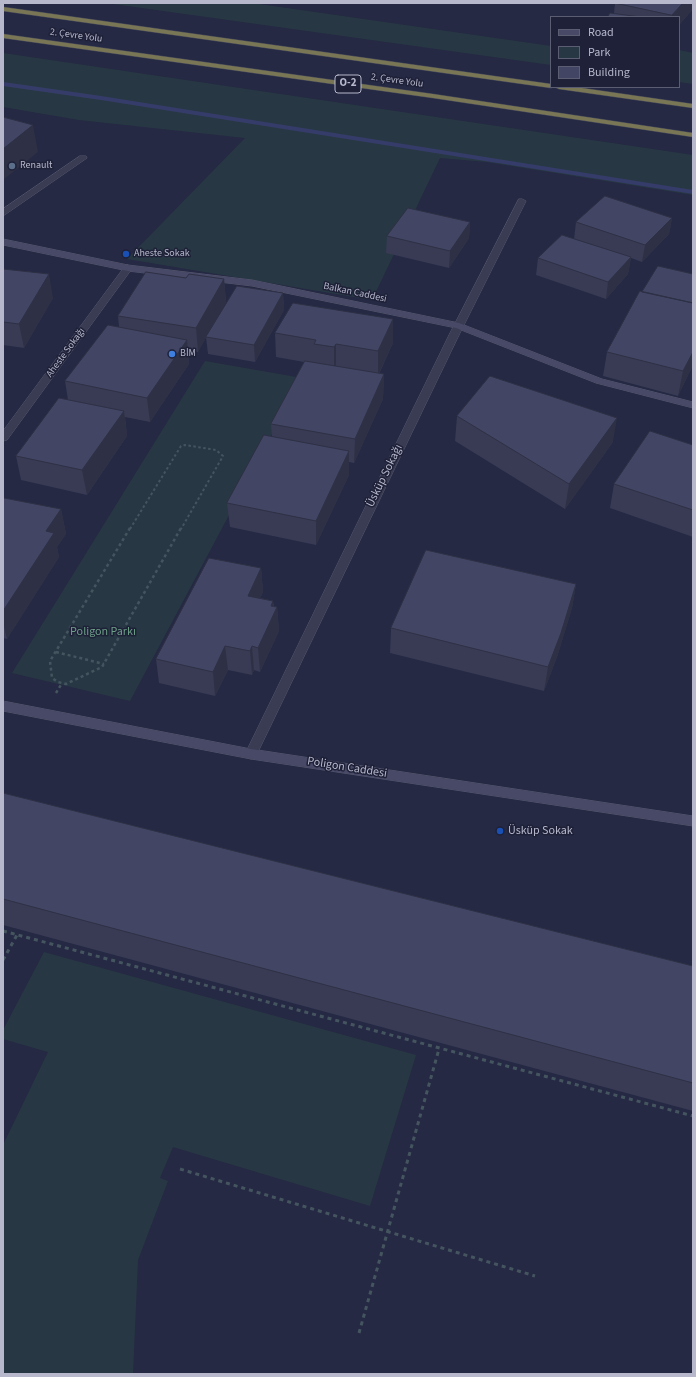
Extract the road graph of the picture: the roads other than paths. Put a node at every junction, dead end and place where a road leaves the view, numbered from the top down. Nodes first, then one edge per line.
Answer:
1 (3, 9) edge
2 (3, 36) edge
3 (550, 86) edge
4 (566, 88) edge
5 (693, 106) edge
6 (693, 135) edge
7 (83, 158) dead end
8 (522, 201) dead end
9 (3, 213) edge
10 (3, 242) edge
11 (128, 268) junction
12 (458, 326) junction
13 (693, 405) edge
14 (3, 438) edge
15 (3, 706) edge
16 (251, 754) junction
17 (693, 821) edge

1 - 3 highway, 2. Çevre Yolu / O-2
2 - 6 highway, 2. Çevre Yolu / O-2
4 - 5 highway
7 - 9 street
8 - 12 street, Üsküp Sokağı
10 - 11 street, Balkan Caddesi
11 - 12 street, Balkan Caddesi
11 - 14 street, Aheste Sokağı
12 - 13 street, Balkan Caddesi
12 - 16 street, Üsküp Sokağı
15 - 16 street, Poligon Caddesi
16 - 17 street, Poligon Caddesi

